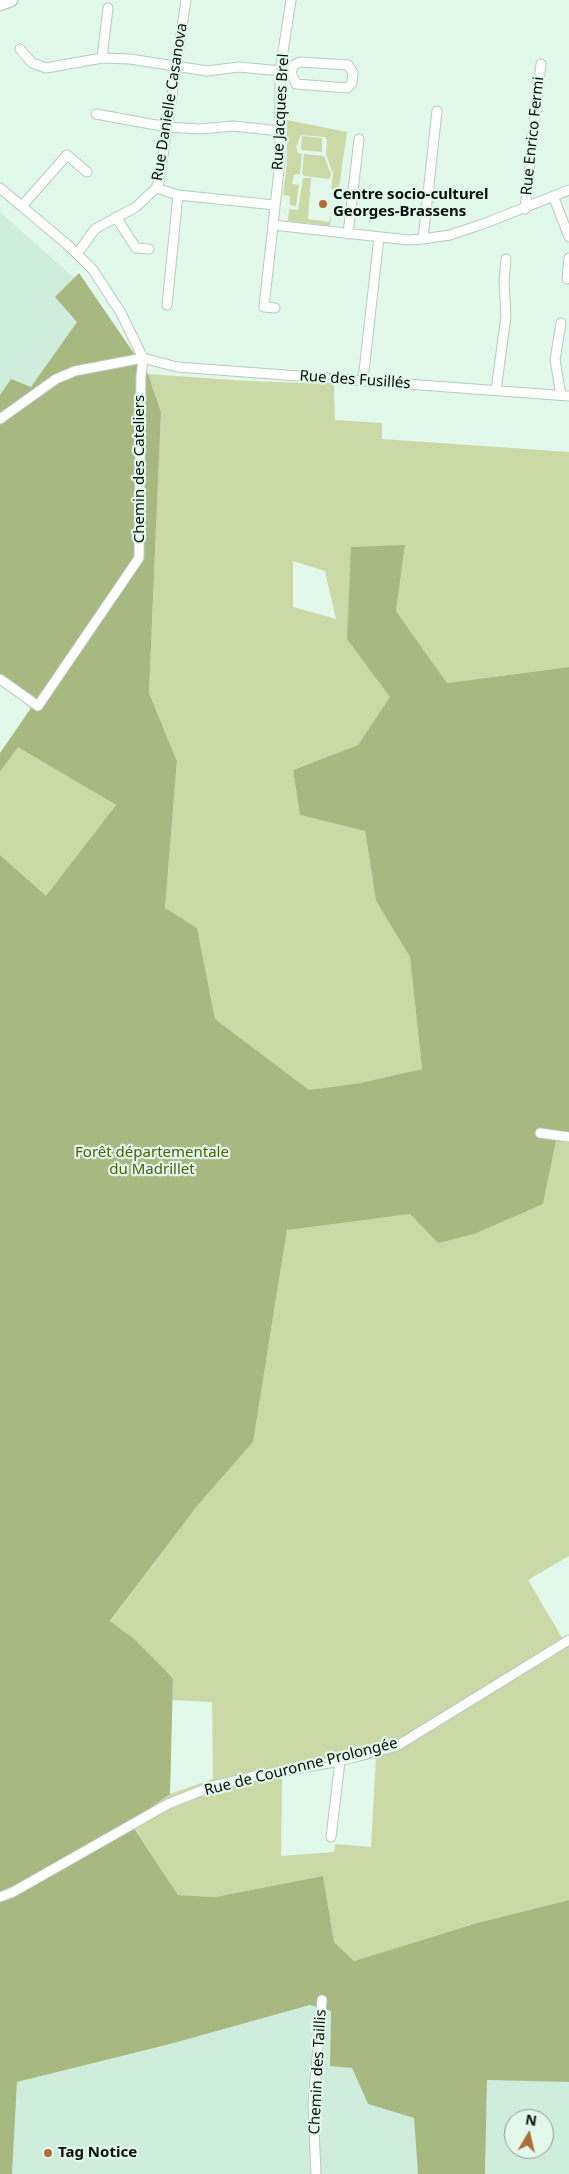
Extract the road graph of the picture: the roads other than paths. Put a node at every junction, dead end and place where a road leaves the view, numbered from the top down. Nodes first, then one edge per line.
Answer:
1 (11, 0) edge
2 (186, 0) edge
3 (291, 0) edge
4 (0, 4) edge
5 (108, 8) dead end
6 (20, 49) dead end
7 (102, 58) junction
8 (541, 64) dead end
9 (176, 67) junction
10 (280, 71) junction
11 (291, 72) junction
12 (437, 111) dead end
13 (96, 114) dead end
14 (167, 127) junction
15 (280, 131) junction
16 (359, 138) dead end
17 (87, 172) dead end
18 (0, 188) edge
19 (156, 188) junction
20 (569, 190) edge
21 (178, 195) junction
22 (554, 198) junction
23 (275, 205) junction
24 (22, 206) junction
25 (525, 209) junction
26 (116, 217) junction
27 (273, 225) junction
28 (348, 234) junction
29 (379, 237) junction
30 (569, 237) edge
31 (423, 239) junction
32 (149, 249) dead end
33 (77, 254) junction
34 (569, 258) edge
35 (506, 259) dead end
36 (566, 279) dead end
37 (167, 305) dead end
38 (275, 308) dead end
39 (561, 323) dead end
40 (143, 358) junction
41 (363, 380) junction
42 (496, 390) junction
43 (565, 396) edge
44 (0, 419) edge
45 (0, 679) edge
46 (540, 1133) dead end
47 (569, 1137) edge
48 (569, 1640) edge
49 (340, 1761) junction
50 (330, 1837) dead end
51 (0, 1897) edge
52 (322, 2000) dead end
53 (316, 2174) edge

1 - 4 street
2 - 9 street, Rue Danielle Casanova
3 - 10 street, Rue Jacques Brel
5 - 7 street
6 - 7 street
7 - 9 street
8 - 25 street, Rue Enrico Fermi
9 - 10 street
9 - 14 street, Rue Danielle Casanova
10 - 11 street
10 - 15 street, Rue Jacques Brel
11 - 11 street
12 - 31 street
13 - 14 street
14 - 15 street
14 - 19 street, Rue Danielle Casanova
15 - 23 street, Rue Jacques Brel
16 - 28 street
17 - 24 street
18 - 24 street
19 - 21 street
19 - 26 street, Rue Danielle Casanova
20 - 22 street
21 - 23 street
21 - 37 street
22 - 25 street
22 - 30 street
23 - 27 street, Rue Jacques Brel
24 - 33 street
25 - 31 street
26 - 32 street
26 - 33 street, Rue Danielle Casanova
27 - 28 street
27 - 38 street, Rue Jacques Brel
28 - 29 street
29 - 31 street
29 - 41 street
33 - 40 street
34 - 36 street
35 - 42 street
39 - 43 street
40 - 41 street, Rue des Fusillés
40 - 44 street
40 - 45 street, Chemin des Cateliers
41 - 42 street, Rue des Fusillés
42 - 43 street, Rue des Fusillés
46 - 47 street
48 - 49 street, Rue de Couronne Prolongée
49 - 50 street
49 - 51 street, Rue de Couronne Prolongée
52 - 53 street, Chemin des Taillis

